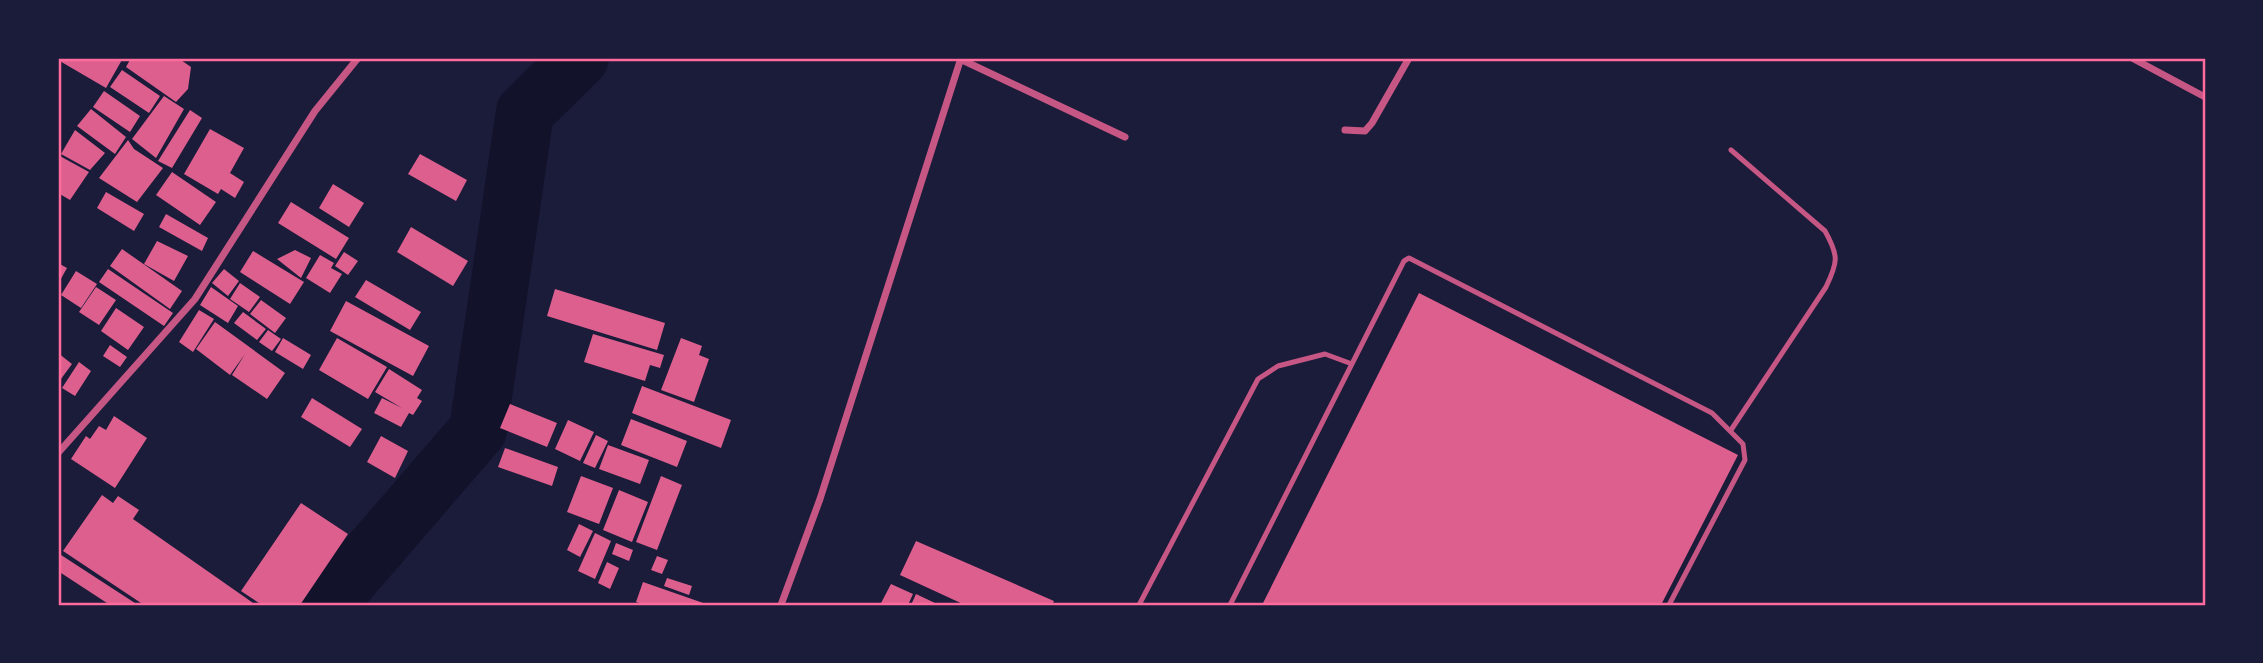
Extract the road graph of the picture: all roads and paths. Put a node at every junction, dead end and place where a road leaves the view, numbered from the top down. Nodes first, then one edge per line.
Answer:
1 (358, 58) edge
2 (960, 58) edge
3 (1409, 58) edge
4 (2132, 58) edge
5 (2205, 97) edge
6 (1345, 130) dead end
7 (1125, 137) dead end
8 (1731, 150) dead end
9 (1352, 364) junction
10 (1731, 430) junction
11 (58, 453) edge
12 (781, 605) edge
13 (1139, 605) edge
14 (1230, 605) edge
15 (1669, 605) edge

1 - 11 street
2 - 7 street
2 - 12 street
3 - 6 street
4 - 5 street
8 - 10 lane
9 - 10 lane
9 - 13 lane
9 - 14 lane
10 - 15 lane

